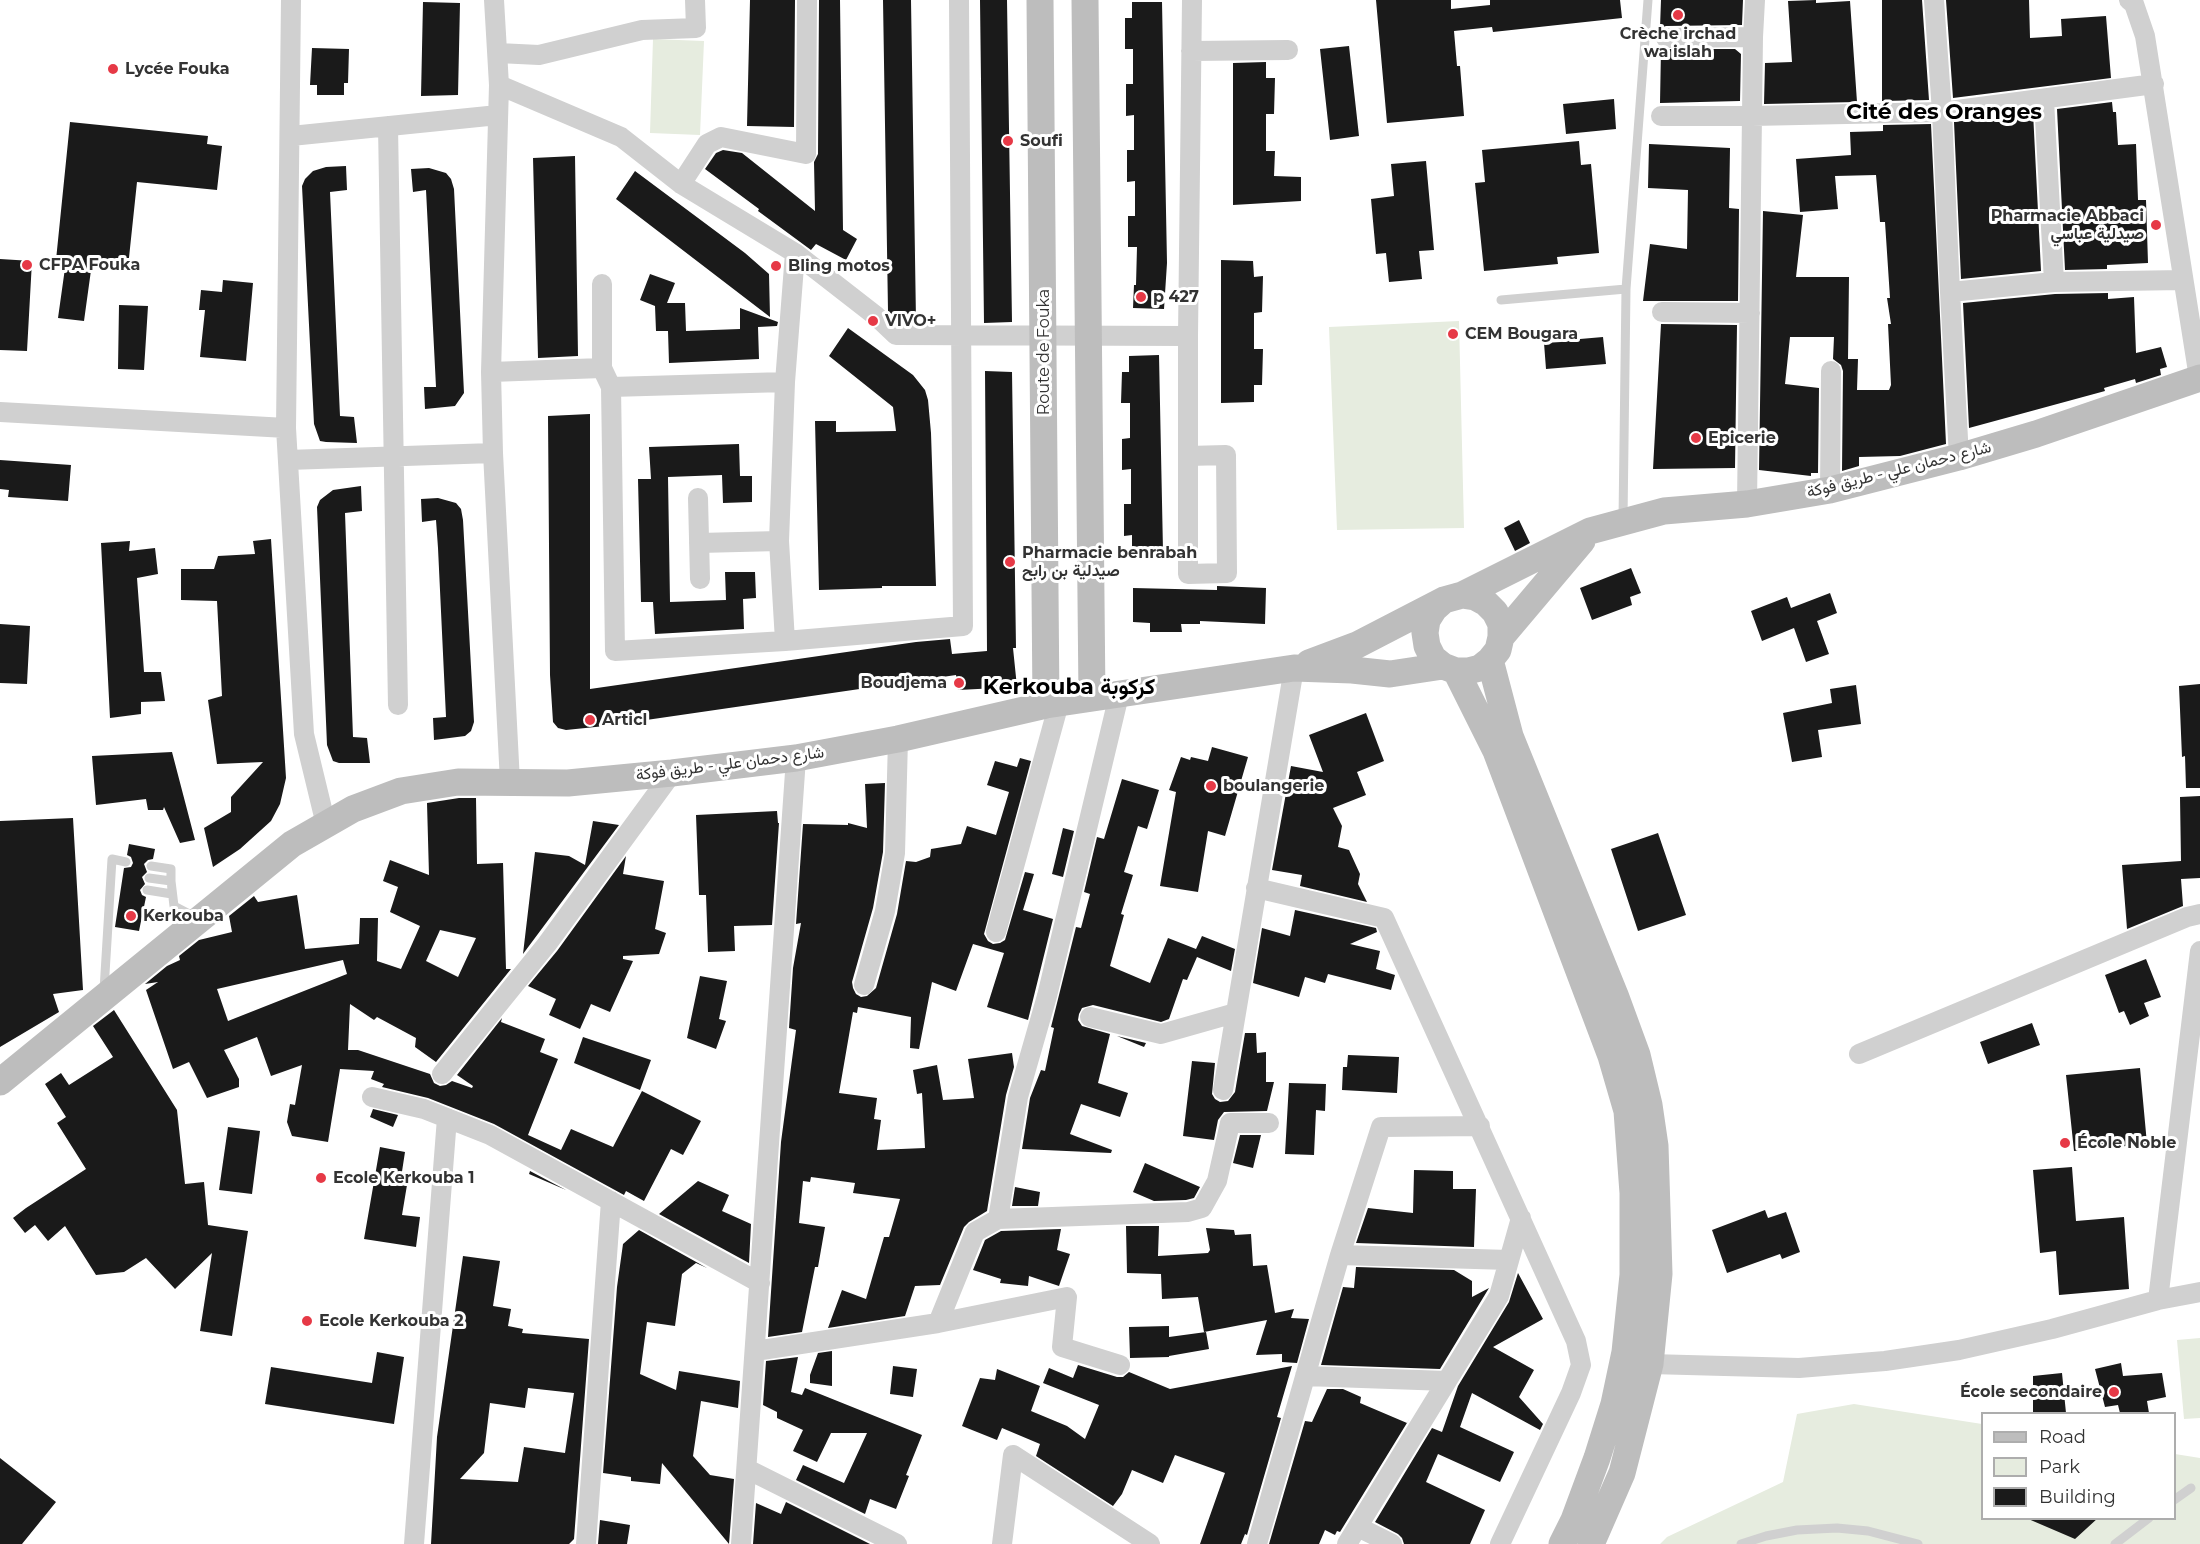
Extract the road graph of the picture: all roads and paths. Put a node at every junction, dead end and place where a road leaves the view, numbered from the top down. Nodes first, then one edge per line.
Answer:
1 (291, 0) edge
2 (494, 0) edge
3 (695, 0) edge
4 (807, 0) edge
5 (959, 0) edge
6 (1040, 0) edge
7 (1085, 0) edge
8 (1192, 0) edge
9 (1648, 0) edge
10 (1755, 0) edge
11 (1934, 0) edge
12 (2129, 0) edge
13 (1666, 38) dead end
14 (1753, 38) junction
15 (1288, 50) dead end
16 (1191, 51) junction
17 (498, 53) junction
18 (2154, 84) junction
19 (499, 85) junction
20 (2044, 100) junction
21 (1942, 112) junction
22 (498, 115) junction
23 (1662, 116) dead end
24 (1752, 116) junction
25 (388, 126) junction
26 (291, 136) junction
27 (681, 184) junction
28 (795, 253) junction
29 (2182, 280) junction
30 (2054, 282) junction
31 (602, 284) dead end
32 (1626, 289) junction
33 (1950, 292) junction
34 (1501, 300) dead end
35 (1662, 312) dead end
36 (1750, 313) junction
37 (960, 334) junction
38 (1088, 335) junction
39 (1043, 336) junction
40 (1188, 336) junction
41 (602, 368) junction
42 (1831, 371) dead end
43 (491, 372) junction
44 (2199, 378) edge
45 (785, 382) junction
46 (611, 387) junction
47 (0, 412) edge
48 (286, 428) junction
49 (493, 453) junction
50 (1188, 456) junction
51 (394, 457) junction
52 (1959, 458) junction
53 (288, 460) junction
54 (1830, 490) junction
55 (698, 498) dead end
56 (1747, 504) junction
57 (1623, 521) junction
58 (1590, 531) junction
59 (779, 541) junction
60 (699, 543) junction
61 (700, 579) dead end
62 (1453, 598) junction
63 (786, 641) junction
64 (1496, 649) junction
65 (1294, 668) junction
66 (1450, 669) junction
67 (1119, 695) junction
68 (1092, 698) junction
69 (1052, 704) junction
70 (398, 705) dead end
71 (898, 739) junction
72 (795, 758) junction
73 (672, 773) junction
74 (510, 782) junction
75 (326, 825) junction
76 (126, 862) dead end
77 (152, 866) dead end
78 (111, 873) junction
79 (123, 874) dead end
80 (149, 878) dead end
81 (171, 881) junction
82 (1256, 888) junction
83 (147, 890) dead end
84 (172, 894) junction
85 (2200, 914) edge
86 (199, 919) junction
87 (996, 932) dead end
88 (2200, 951) edge
89 (864, 985) dead end
90 (104, 996) junction
91 (2198, 1001) edge
92 (1235, 1013) junction
93 (1090, 1017) dead end
94 (1859, 1054) dead end
95 (442, 1074) dead end
96 (0, 1082) edge
97 (1223, 1090) dead end
98 (372, 1097) dead end
99 (447, 1118) junction
100 (1269, 1123) dead end
101 (1480, 1126) junction
102 (611, 1201) junction
103 (1521, 1218) junction
104 (998, 1219) junction
105 (1340, 1255) junction
106 (1509, 1260) junction
107 (760, 1283) junction
108 (2200, 1292) edge
109 (2158, 1300) junction
110 (938, 1323) junction
111 (755, 1351) junction
112 (1650, 1364) junction
113 (1120, 1365) dead end
114 (1305, 1376) junction
115 (1447, 1381) junction
116 (747, 1469) junction
117 (2191, 1488) dead end
118 (2176, 1499) edge
119 (2146, 1520) edge
120 (1353, 1536) edge
121 (414, 1544) edge
122 (586, 1544) edge
123 (741, 1544) edge
124 (897, 1544) edge
125 (1002, 1544) edge
126 (1150, 1544) edge
127 (1257, 1544) edge
128 (1392, 1544) edge
129 (1500, 1544) edge
130 (1562, 1544) edge
131 (1590, 1544) edge
132 (1741, 1544) edge
133 (1918, 1544) edge
134 (2115, 1544) edge

1 - 26 street
2 - 17 street
3 - 17 street
4 - 27 street
5 - 37 street
6 - 39 main road, Route de Fouka
7 - 38 main road
8 - 16 street
9 - 32 lane
10 - 14 street
11 - 21 street
12 - 18 street
13 - 14 street
14 - 24 street
15 - 16 street
16 - 40 street
17 - 19 street
18 - 20 street
18 - 29 street
19 - 22 street
19 - 27 street
20 - 21 street
20 - 30 street
21 - 24 street
21 - 33 street
22 - 25 street
22 - 43 street
23 - 24 street
24 - 36 street
25 - 26 street
25 - 51 street
26 - 48 street
27 - 28 street
28 - 37 street
28 - 45 street
29 - 30 street
29 - 44 street
30 - 33 street
31 - 41 street
32 - 34 lane
32 - 57 lane
33 - 52 street
35 - 36 street
36 - 56 street
37 - 39 street
37 - 63 street
38 - 39 street
38 - 40 street
38 - 68 main road
39 - 69 main road, Route de Fouka
40 - 50 street
41 - 43 street
41 - 46 street
42 - 54 street
43 - 49 street
44 - 52 main road, شارع دحمان علي - طريق فوكة
45 - 46 street
45 - 59 street
46 - 63 street
47 - 48 street
48 - 53 street
49 - 51 street
49 - 74 street
50 - 50 street
51 - 53 street
51 - 70 street
52 - 54 main road, شارع دحمان علي - طريق فوكة
53 - 75 street
54 - 56 main road, شارع دحمان علي - طريق فوكة
55 - 60 street
56 - 57 main road, شارع دحمان علي - طريق فوكة
57 - 58 main road, شارع دحمان علي - طريق فوكة
58 - 62 main road, شارع دحمان علي - طريق فوكة
58 - 64 main road
59 - 60 street
59 - 63 street
60 - 61 street
62 - 64 main road
62 - 65 main road, شارع دحمان علي - طريق فوكة
62 - 66 main road
64 - 66 main road
64 - 112 main road
65 - 66 main road, شارع دحمان علي - طريق فوكة
65 - 67 main road, شارع دحمان علي - طريق فوكة
65 - 82 street
66 - 130 main road
67 - 68 main road, شارع دحمان علي - طريق فوكة
67 - 104 street
68 - 69 main road, شارع دحمان علي - طريق فوكة
69 - 71 main road, شارع دحمان علي - طريق فوكة
69 - 87 street
71 - 72 main road, شارع دحمان علي - طريق فوكة
71 - 89 street
72 - 73 main road, شارع دحمان علي - طريق فوكة
72 - 107 street
73 - 74 main road, شارع دحمان علي - طريق فوكة
73 - 95 street
74 - 75 main road, شارع دحمان علي - طريق فوكة
75 - 86 main road, شارع دحمان علي - طريق فوكة
76 - 78 lane
77 - 81 lane
78 - 79 lane
78 - 90 lane
80 - 81 lane
81 - 84 lane
82 - 92 street
82 - 101 street
83 - 84 lane
84 - 86 lane
85 - 94 street
86 - 90 main road, شارع دحمان علي - طريق فوكة
88 - 91 street
90 - 96 main road, شارع دحمان علي - طريق فوكة
91 - 109 street
92 - 93 street
92 - 97 street
98 - 99 street
99 - 102 street
99 - 121 street
100 - 104 street
101 - 103 street
101 - 105 street
102 - 107 street
102 - 122 street
103 - 106 street
103 - 129 street
104 - 110 street
105 - 106 street
105 - 114 street
106 - 115 street
107 - 111 street
108 - 109 street
109 - 112 street
110 - 111 street
110 - 113 street
111 - 116 street
112 - 131 main road
114 - 115 street
114 - 127 street
115 - 120 street
116 - 123 street
116 - 124 street
117 - 118 lane
119 - 134 lane
120 - 128 street
125 - 126 street
132 - 133 lane

